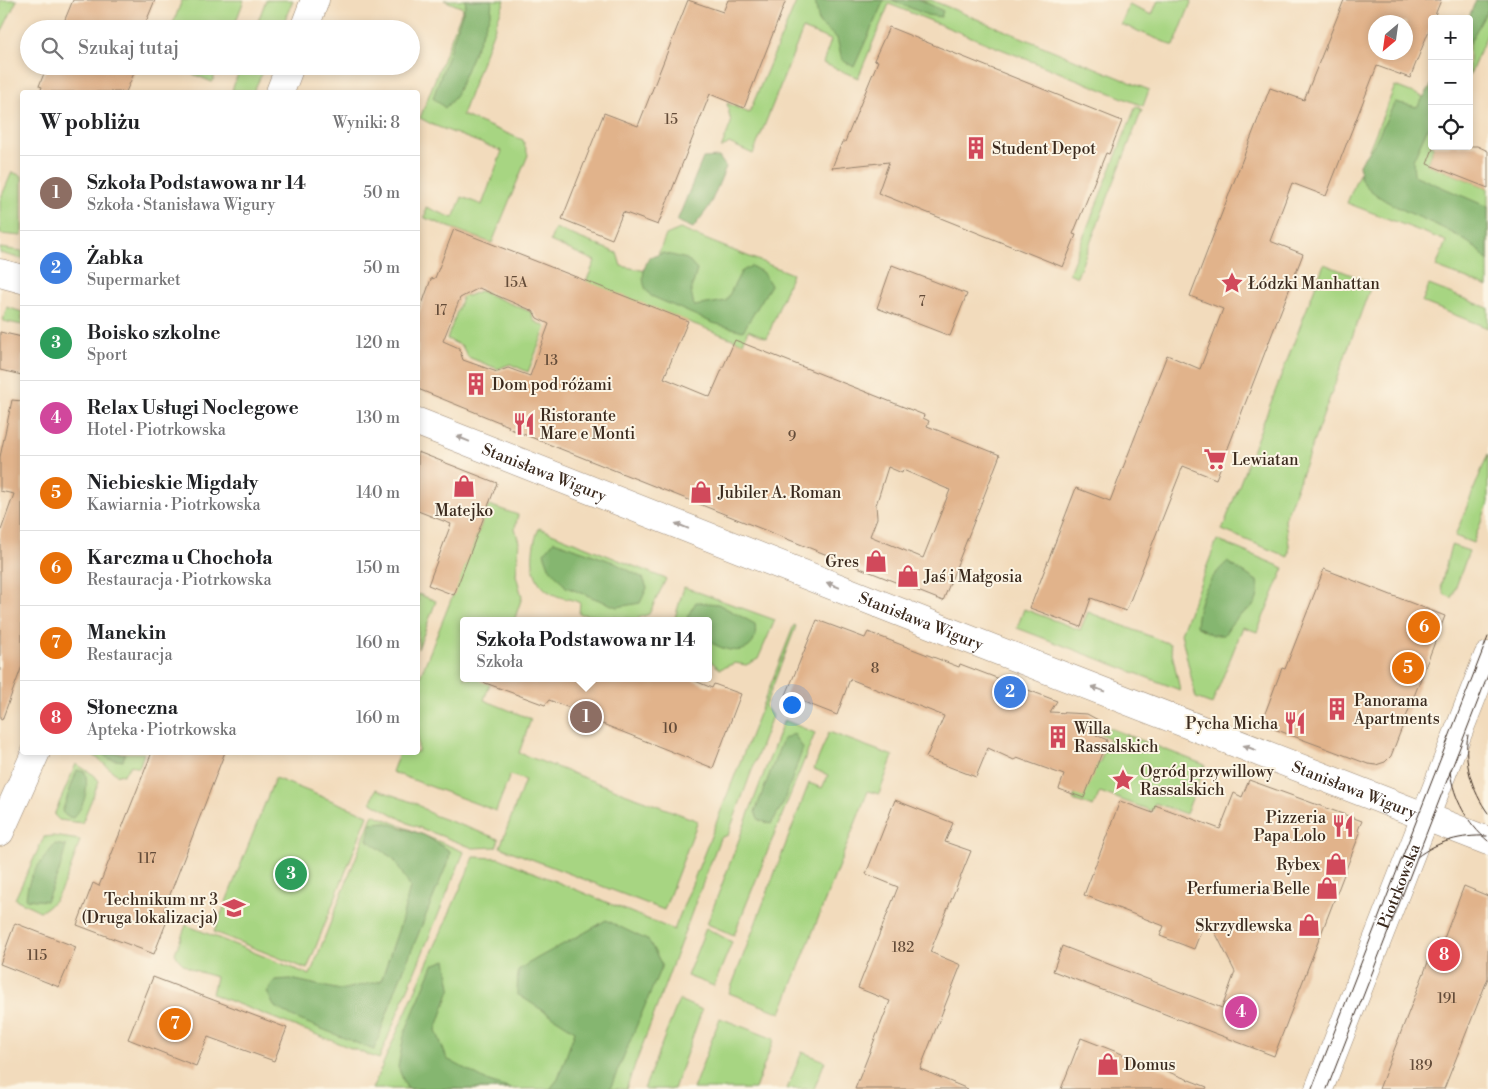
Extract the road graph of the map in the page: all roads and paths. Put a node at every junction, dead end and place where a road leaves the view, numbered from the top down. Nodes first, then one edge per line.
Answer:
1 (315, 0) edge
2 (307, 20) edge
3 (287, 75) edge
4 (281, 90) edge
5 (0, 273) edge
6 (20, 278) edge
7 (420, 423) edge
8 (1488, 656) edge
9 (35, 755) edge
10 (1426, 816) junction
11 (0, 832) edge
12 (1488, 841) edge
13 (1320, 1089) edge

1 - 2 street
3 - 4 street
5 - 6 street
10 -> 7 street, Stanisława Wigury
8 - 10 street, Piotrkowska
9 - 11 street
10 - 12 street, Stanisława Wigury
10 - 13 street, Piotrkowska

